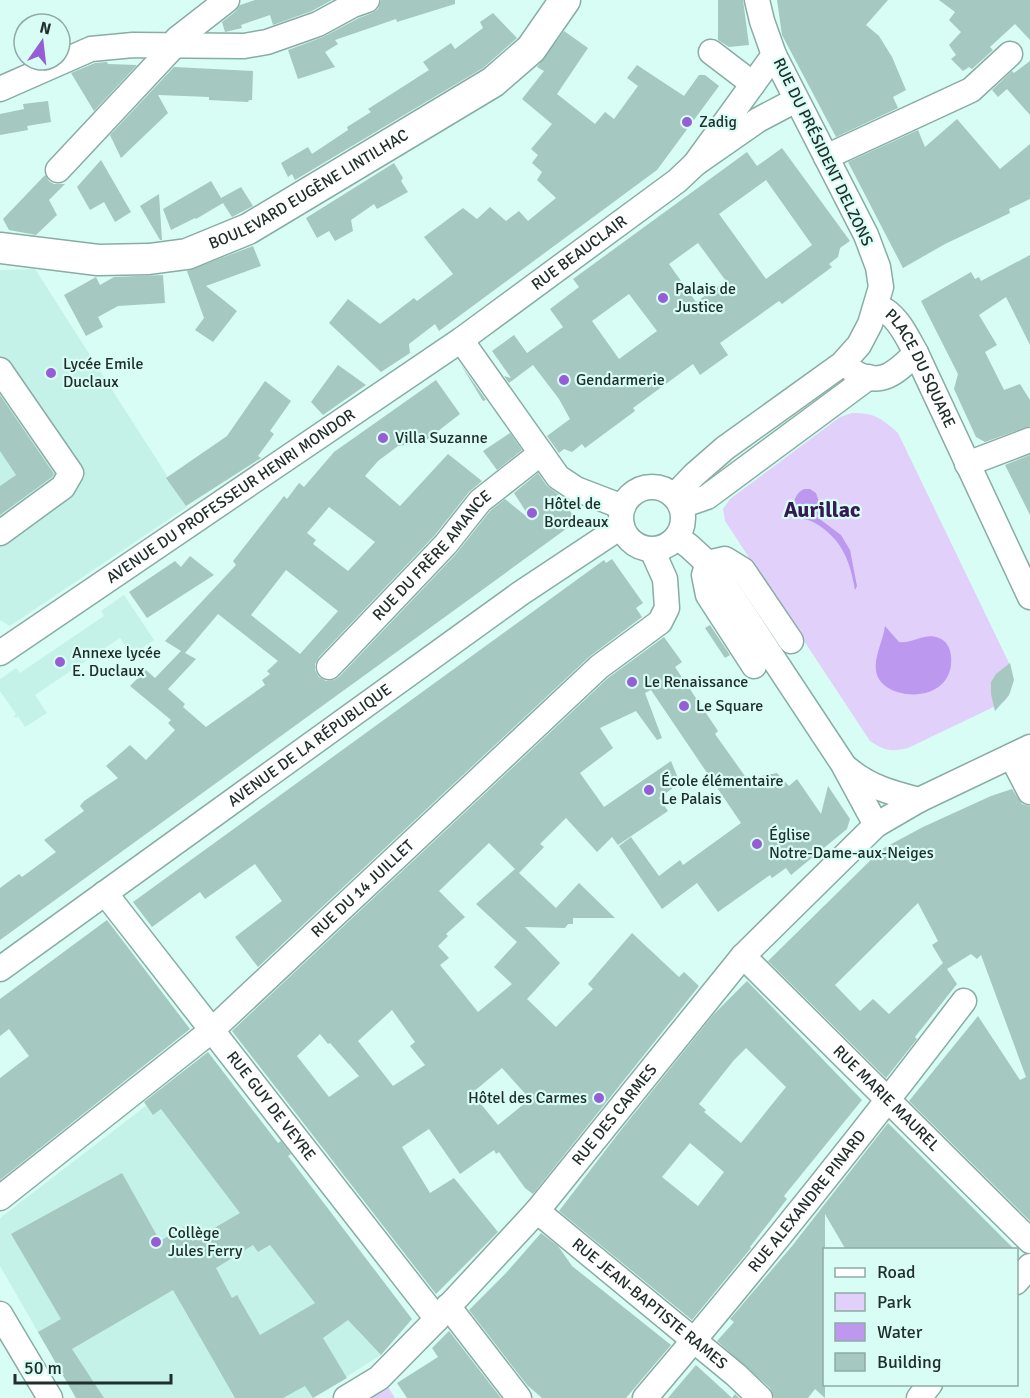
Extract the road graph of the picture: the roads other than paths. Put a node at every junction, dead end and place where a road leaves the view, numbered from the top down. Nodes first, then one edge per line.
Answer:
1 (227, 0) edge
2 (367, 0) edge
3 (565, 0) edge
4 (757, 0) edge
5 (174, 46) junction
6 (711, 52) dead end
7 (1010, 54) dead end
8 (774, 55) junction
9 (753, 84) junction
10 (0, 89) edge
11 (796, 100) junction
12 (826, 157) junction
13 (695, 164) junction
14 (58, 170) dead end
15 (0, 249) edge
16 (877, 306) junction
17 (461, 340) junction
18 (916, 353) junction
19 (842, 364) junction
20 (0, 370) edge
21 (869, 377) junction
22 (1030, 440) edge
23 (541, 453) junction
24 (967, 464) junction
25 (677, 501) junction
26 (623, 517) junction
27 (0, 533) edge
28 (677, 537) junction
29 (652, 549) junction
30 (708, 563) junction
31 (1030, 597) edge
32 (791, 641) dead end
33 (0, 653) edge
34 (754, 666) dead end
35 (329, 667) dead end
36 (1030, 747) edge
37 (1030, 762) edge
38 (843, 764) junction
39 (1030, 792) edge
40 (919, 800) junction
41 (876, 825) junction
42 (105, 893) junction
43 (743, 956) junction
44 (0, 969) edge
45 (964, 1001) dead end
46 (211, 1031) junction
47 (888, 1101) junction
48 (0, 1198) edge
49 (537, 1211) junction
50 (1030, 1241) edge
51 (1030, 1266) edge
52 (1018, 1281) edge
53 (443, 1313) junction
54 (0, 1314) edge
55 (694, 1341) junction
56 (928, 1386) edge
57 (50, 1398) edge
58 (346, 1398) edge
59 (519, 1398) edge
60 (645, 1398) edge
61 (760, 1398) edge
62 (919, 1398) edge

1 - 5 street
2 - 5 street
3 - 15 main road, BOULEVARD EUGÈNE LINTILHAC
4 - 8 street, RUE DU PRÉSIDENT DELZONS
5 - 10 street
5 - 14 street
6 - 9 street
7 - 12 street
8 - 9 street, RUE BEAUCLAIR
8 - 11 street, RUE DU PRÉSIDENT DELZONS
9 - 13 street, RUE BEAUCLAIR
11 - 12 street, RUE DU PRÉSIDENT DELZONS
11 - 13 street, RUE BEAUCLAIR
12 - 16 street, RUE DU PRÉSIDENT DELZONS
13 - 17 street, RUE BEAUCLAIR
16 - 18 street, PLACE DU SQUARE
16 - 19 street, PLACE DU SQUARE
17 - 23 street
17 - 33 street, AVENUE DU PROFESSEUR HENRI MONDOR
18 - 21 street
18 - 24 street, PLACE DU SQUARE
19 - 21 street
19 - 25 street, PLACE DU SQUARE
20 - 27 street
21 - 25 street
22 - 24 street
23 - 26 street
23 - 35 street, RUE DU FRÈRE AMANCE
24 - 31 street, PLACE DU SQUARE
25 - 26 street
25 - 28 street
26 - 29 street
26 - 42 street, AVENUE DE LA RÉPUBLIQUE
28 - 29 street
28 - 30 street
29 - 46 street, RUE DU 14 JUILLET
30 - 32 street
30 - 34 street
30 - 38 street
36 - 40 street, RUE DES CARMES
37 - 39 street
38 - 40 street
38 - 41 street
40 - 41 street, RUE DES CARMES
41 - 43 street, RUE DES CARMES
42 - 44 street, AVENUE DE LA RÉPUBLIQUE
42 - 46 street, RUE GUY DE VEYRE
43 - 47 street, RUE MARIE MAUREL
43 - 49 street, RUE DES CARMES
45 - 47 street, RUE ALEXANDRE PINARD
46 - 48 street, RUE DU 14 JUILLET
46 - 53 street, RUE GUY DE VEYRE
47 - 50 street, RUE MARIE MAUREL
47 - 55 street, RUE ALEXANDRE PINARD
49 - 53 street, RUE DES CARMES
49 - 55 street, RUE JEAN-BAPTISTE RAMES
51 - 52 street
53 - 58 street, RUE DES CARMES
53 - 59 street, RUE GUY DE VEYRE
54 - 57 street
55 - 60 street, RUE ALEXANDRE PINARD
55 - 61 street, RUE JEAN-BAPTISTE RAMES
56 - 62 street

